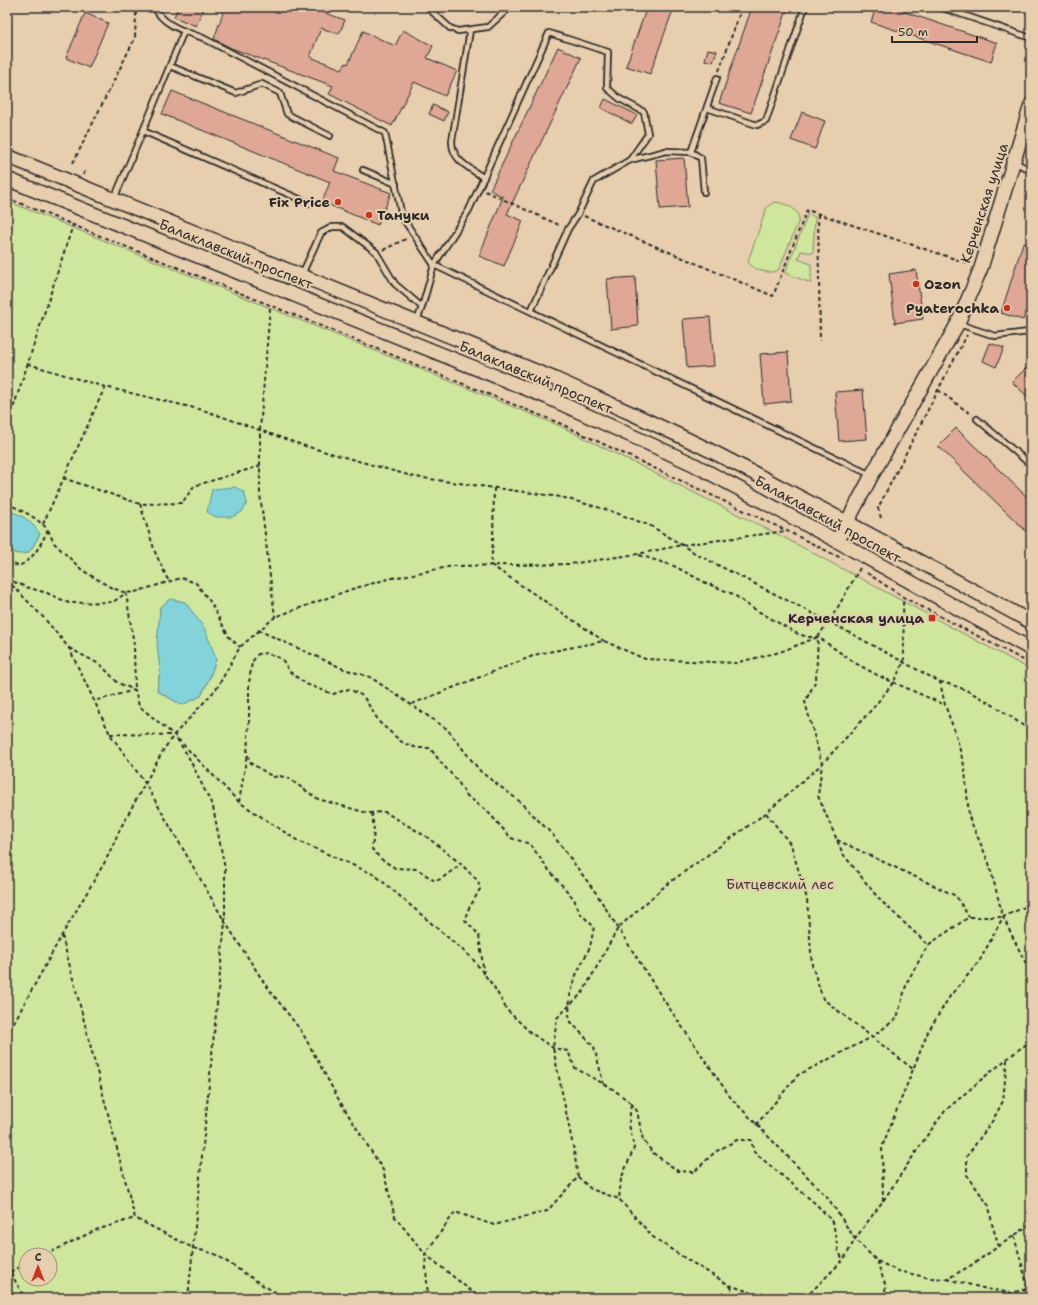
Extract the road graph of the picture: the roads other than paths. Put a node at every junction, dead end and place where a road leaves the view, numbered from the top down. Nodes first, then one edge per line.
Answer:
1 (155, 7) edge
2 (427, 7) edge
3 (510, 7) edge
4 (805, 7) edge
5 (940, 7) edge
6 (470, 30) junction
7 (184, 31) junction
8 (1031, 38) edge
9 (170, 66) junction
10 (717, 78) road end
11 (1031, 105) edge
12 (707, 108) junction
13 (1028, 125) edge
14 (143, 132) junction
15 (330, 136) dead end
16 (692, 152) junction
17 (7, 156) edge
18 (630, 160) junction
19 (1014, 161) junction
20 (363, 170) dead end
21 (1031, 171) edge
22 (484, 178) junction
23 (7, 179) edge
24 (396, 184) junction
25 (704, 192) dead end
26 (114, 199) junction
27 (311, 204) dead end
28 (434, 265) junction
29 (301, 276) junction
30 (422, 307) junction
31 (531, 312) junction
32 (416, 323) junction
33 (958, 323) junction
34 (1031, 327) edge
35 (555, 379) junction
36 (546, 397) junction
37 (977, 419) road end
38 (1031, 465) edge
39 (872, 475) junction
40 (848, 522) junction
41 (837, 541) junction
42 (1031, 622) edge
43 (1031, 649) edge

1 - 7 lane
2 - 6 lane
3 - 6 lane
4 - 12 lane
5 - 8 lane
6 - 22 lane
7 - 9 lane
7 - 24 lane
9 - 14 lane
9 - 15 lane
10 - 12 lane
11 - 13 main road, Керченская улица
12 - 16 lane
13 - 19 main road, Керченская улица
14 - 26 lane
14 - 27 lane
16 - 18 lane
16 - 25 lane
17 - 26 main road, Балаклавский проспект
18 - 22 lane
18 - 31 lane
19 - 21 lane
19 - 33 main road, Керченская улица
20 - 24 lane
22 - 28 lane
23 - 36 main road, Балаклавский проспект
24 - 28 lane
26 - 29 main road, Балаклавский проспект
28 - 30 lane
28 - 31 lane
29 - 30 lane
29 - 32 main road, Балаклавский проспект
30 - 32 lane
31 - 39 lane
32 - 35 main road, Балаклавский проспект
33 - 34 lane
33 - 39 main road, Керченская улица
35 - 36 street
35 - 40 main road, Балаклавский проспект
36 - 41 main road, Балаклавский проспект
37 - 38 lane
39 - 40 main road, Керченская улица
40 - 41 main road, Керченская улица
40 - 42 main road, Балаклавский проспект
41 - 43 main road, Балаклавский проспект

